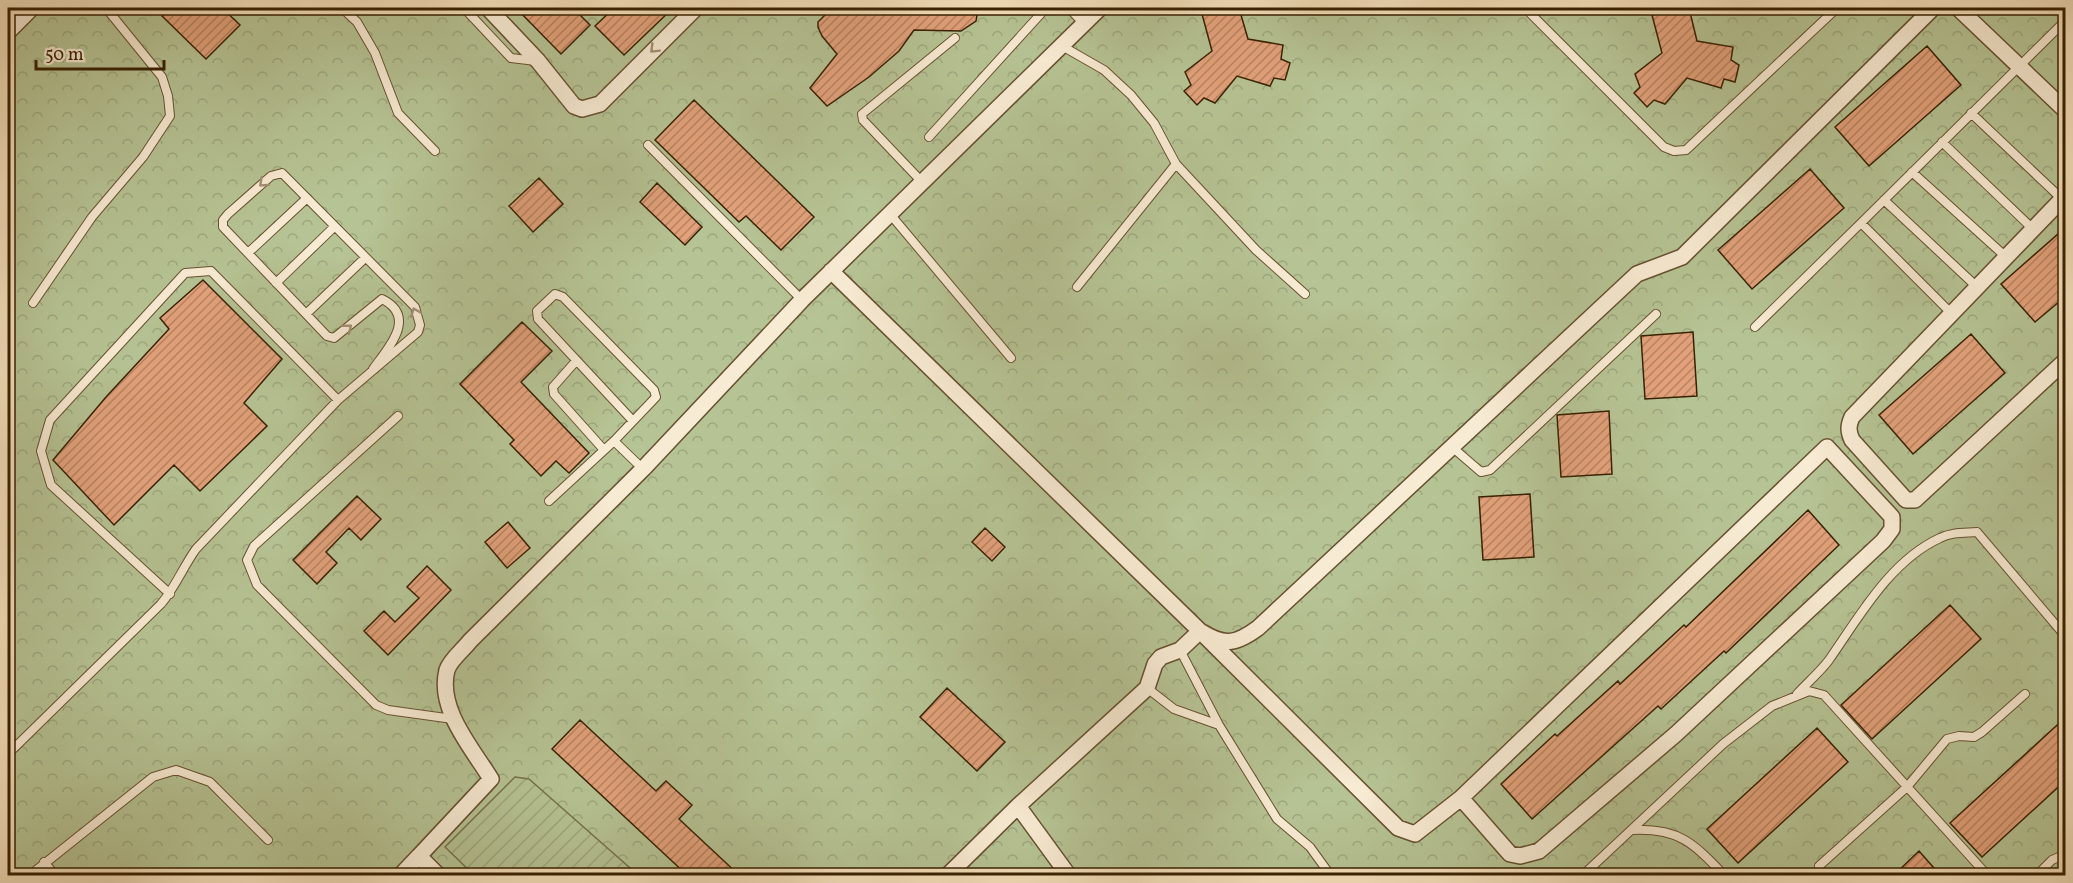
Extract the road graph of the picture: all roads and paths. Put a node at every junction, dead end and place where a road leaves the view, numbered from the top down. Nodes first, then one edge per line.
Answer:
1 (32, 8) edge
2 (106, 8) edge
3 (342, 8) edge
4 (464, 8) edge
5 (488, 8) edge
6 (696, 8) edge
7 (1046, 8) edge
8 (1069, 8) edge
9 (1099, 8) edge
10 (1525, 8) edge
11 (1838, 8) edge
12 (1933, 8) edge
13 (1958, 8) edge
14 (2065, 22) edge
15 (1084, 24) junction
16 (8, 32) edge
17 (955, 38) dead end
18 (1062, 46) junction
19 (538, 61) junction
20 (2019, 65) junction
21 (2066, 111) edge
22 (1971, 113) junction
23 (929, 137) dead end
24 (1942, 142) junction
25 (648, 145) dead end
26 (435, 151) dead end
27 (1176, 164) junction
28 (1912, 172) junction
29 (922, 182) junction
30 (2064, 197) edge
31 (306, 199) junction
32 (1884, 200) junction
33 (890, 214) junction
34 (1861, 223) junction
35 (333, 228) junction
36 (2033, 229) junction
37 (248, 253) junction
38 (2006, 257) junction
39 (365, 258) junction
40 (831, 271) junction
41 (276, 283) junction
42 (1077, 287) dead end
43 (1977, 287) junction
44 (1305, 294) dead end
45 (802, 300) junction
46 (33, 303) dead end
47 (1951, 313) junction
48 (306, 314) junction
49 (1656, 314) dead end
50 (1755, 327) dead end
51 (1011, 358) dead end
52 (576, 360) junction
53 (2066, 360) edge
54 (373, 369) junction
55 (338, 400) junction
56 (398, 416) dead end
57 (633, 422) junction
58 (614, 441) junction
59 (1452, 447) junction
60 (604, 450) junction
61 (643, 469) junction
62 (549, 501) dead end
63 (170, 594) junction
64 (1200, 631) junction
65 (2066, 636) edge
66 (1180, 650) junction
67 (1147, 688) junction
68 (1797, 694) junction
69 (2025, 694) dead end
70 (453, 718) junction
71 (1219, 725) junction
72 (8, 754) edge
73 (1907, 787) junction
74 (1461, 798) junction
75 (1018, 806) junction
76 (1633, 830) junction
77 (268, 840) dead end
78 (2066, 854) edge
79 (420, 856) junction
80 (44, 862) junction
81 (1819, 866) dead end
82 (29, 876) edge
83 (56, 876) edge
84 (400, 876) edge
85 (439, 876) edge
86 (947, 876) edge
87 (1069, 876) edge
88 (1331, 876) edge
89 (1582, 876) edge
90 (1725, 876) edge
91 (1988, 876) edge
92 (2036, 876) edge

1 - 16 street
2 - 46 lane
3 - 26 lane
4 - 19 lane
5 - 19 street
6 -> 19 street
7 - 23 lane
8 - 15 lane
9 - 15 street
10 - 11 lane
12 - 59 street
13 - 20 street
14 - 20 lane
15 - 18 street
17 - 29 lane
18 - 27 lane
18 - 29 street
20 - 21 street
20 - 22 lane
22 - 24 lane
22 - 30 lane
24 - 28 lane
24 - 36 lane
25 - 45 lane
27 - 42 lane
27 - 44 lane
28 - 32 lane
28 - 38 lane
29 - 33 street
30 - 36 street
31 - 35 lane
31 - 37 lane
31 -> 37 lane
32 - 34 lane
32 - 43 lane
33 - 40 street
33 - 51 lane
34 - 47 lane
34 - 50 lane
35 - 39 lane
35 - 41 lane
36 - 38 street
37 - 41 lane
38 - 43 street
39 - 48 lane
54 -> 39 lane
40 - 45 street
40 - 64 street
41 - 48 lane
43 - 47 street
45 - 61 street
47 - 53 street
48 -> 54 lane
49 - 59 lane
52 - 57 lane
52 - 57 lane
52 - 60 lane
54 - 55 lane
55 - 63 lane
55 - 63 lane
56 - 70 lane
57 - 58 lane
58 - 60 lane
58 - 61 lane
59 - 64 street
60 - 62 lane
61 - 70 street
63 - 72 lane
64 - 66 street
64 - 74 street
65 - 68 lane
66 - 67 street
66 - 71 lane
67 - 71 lane
67 - 75 street
68 - 73 lane
68 - 76 lane
69 - 73 lane
70 - 79 street
71 - 88 lane
73 - 81 lane
73 - 91 lane
74 - 74 street
75 - 86 street
75 - 87 street
76 - 89 lane
76 - 90 lane
77 - 80 lane
78 - 92 lane
79 - 84 street
79 - 85 street
80 - 82 lane
80 - 83 lane

